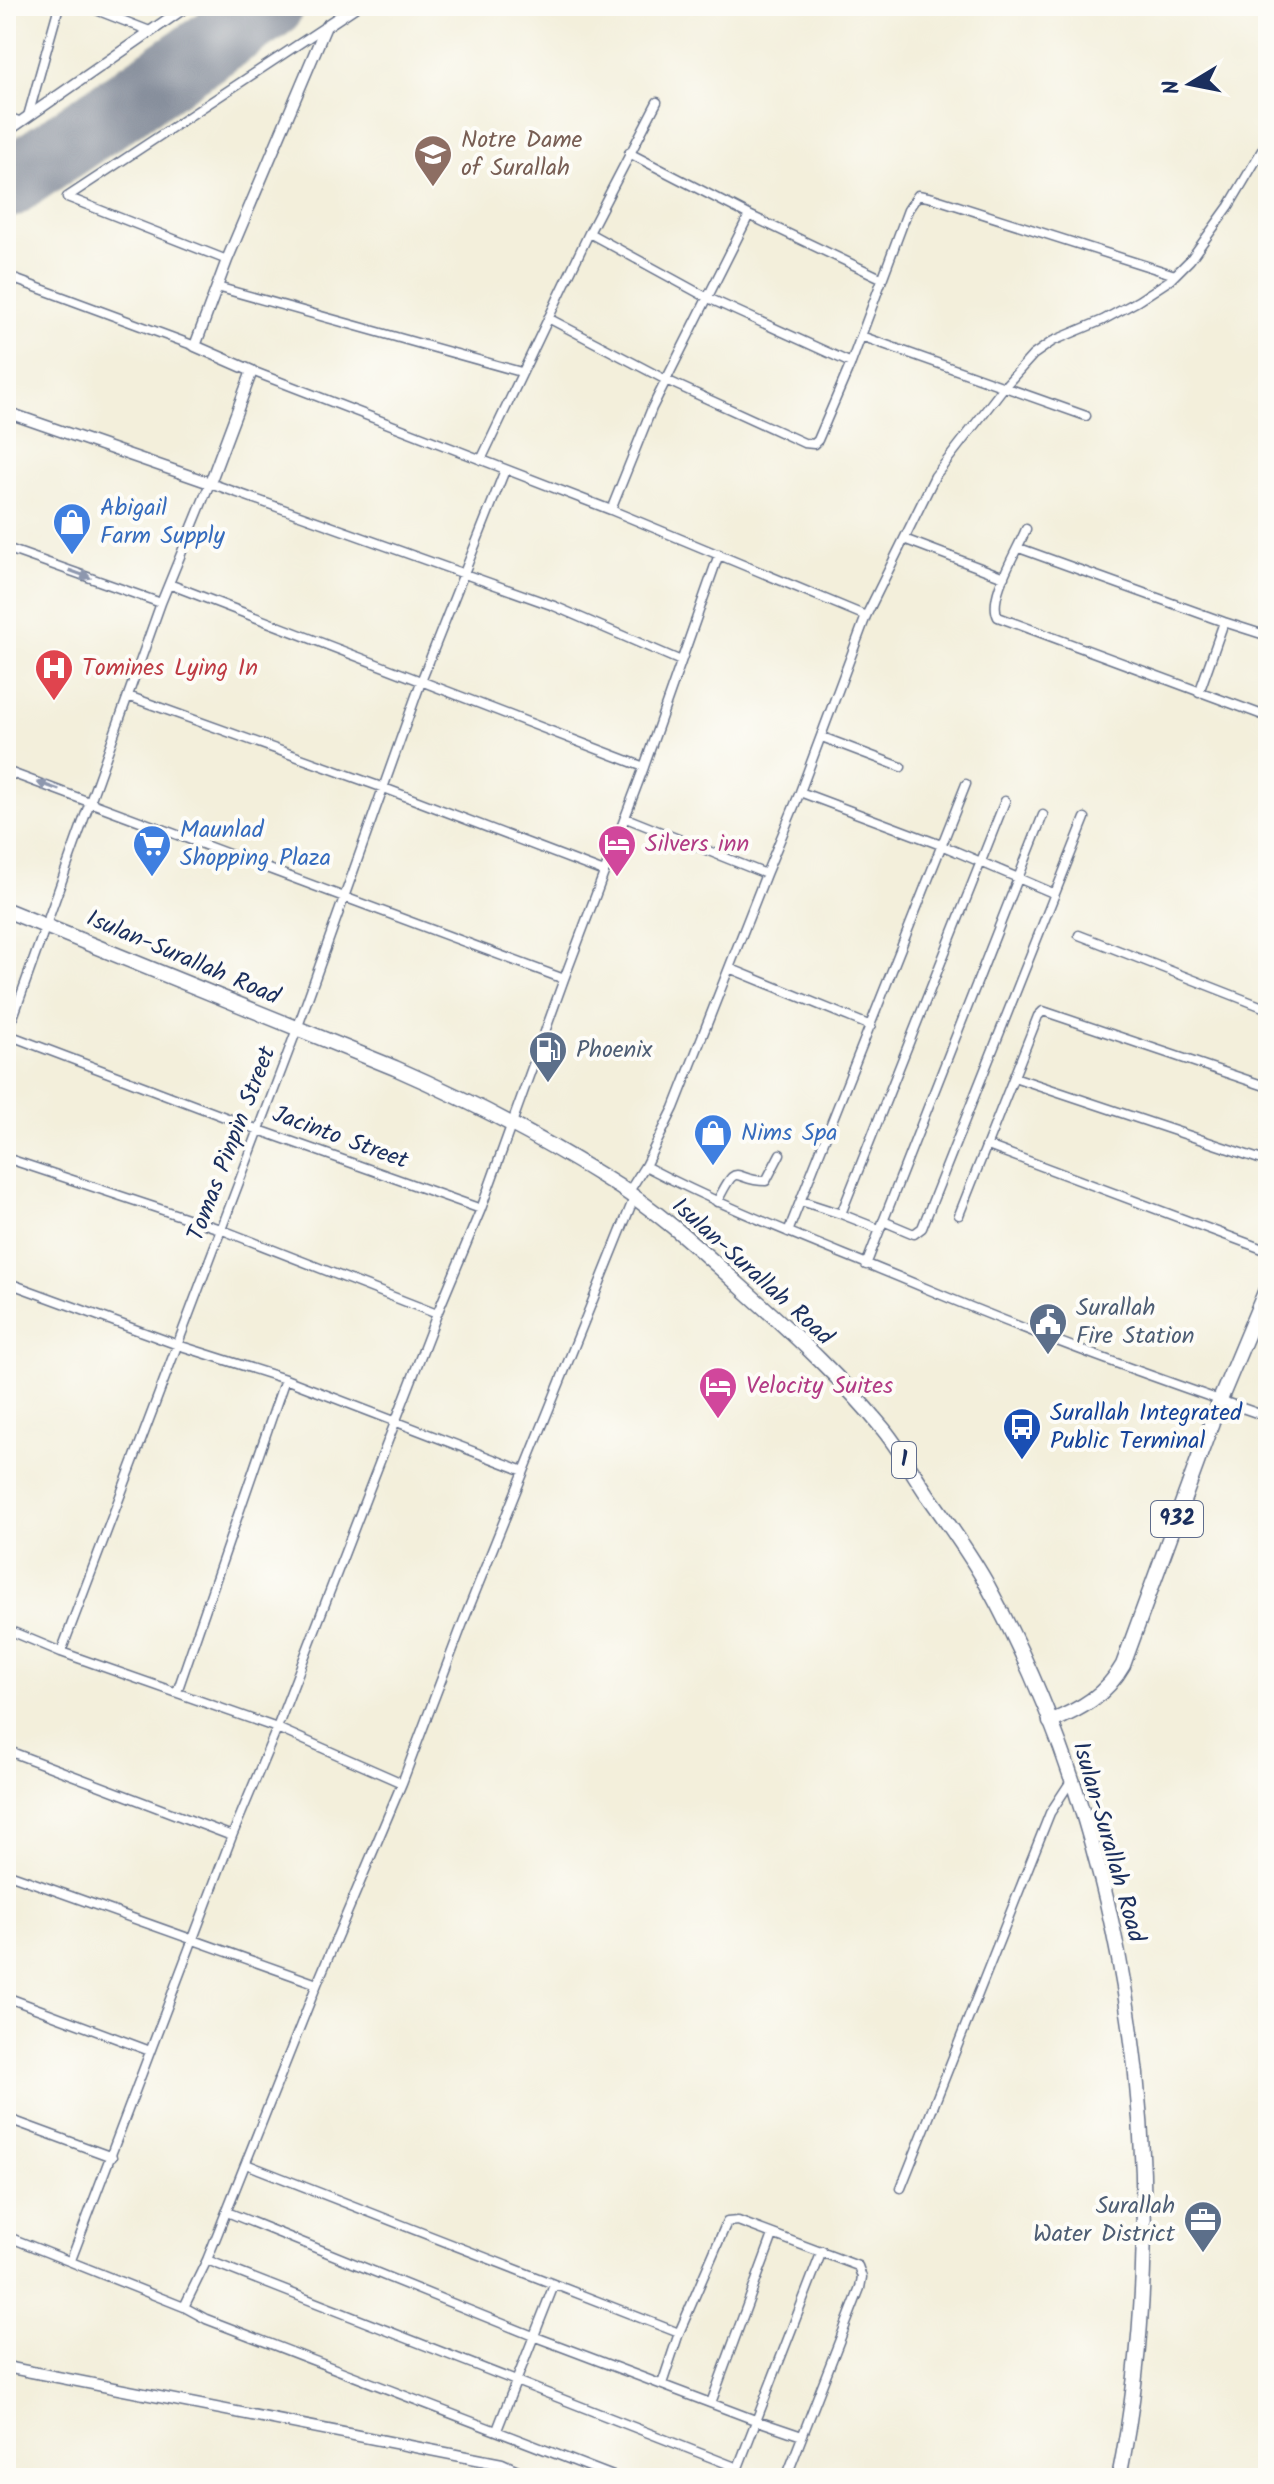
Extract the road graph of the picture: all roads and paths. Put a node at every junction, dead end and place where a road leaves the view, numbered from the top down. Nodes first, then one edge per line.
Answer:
1 (59, 6) edge
2 (86, 6) edge
3 (187, 6) edge
4 (356, 6) edge
5 (326, 26) junction
6 (150, 31) junction
7 (657, 102) dead end
8 (6, 116) edge
9 (24, 120) junction
10 (6, 132) edge
11 (1268, 140) edge
12 (629, 153) junction
13 (749, 215) junction
14 (589, 233) junction
15 (227, 260) junction
16 (1175, 275) junction
17 (6, 276) edge
18 (881, 278) junction
19 (217, 287) junction
20 (706, 297) junction
21 (548, 318) junction
22 (861, 336) junction
23 (195, 346) junction
24 (851, 363) junction
25 (252, 371) junction
26 (521, 372) junction
27 (666, 380) junction
28 (1004, 387) junction
29 (6, 412) edge
30 (1086, 416) dead end
31 (481, 460) junction
32 (505, 470) junction
33 (210, 483) junction
34 (611, 510) junction
35 (1026, 529) dead end
36 (904, 539) junction
37 (6, 548) edge
38 (1019, 548) junction
39 (719, 554) junction
40 (464, 574) junction
41 (1004, 577) junction
42 (169, 584) junction
43 (161, 603) junction
44 (866, 616) junction
45 (1224, 622) junction
46 (1268, 636) edge
47 (681, 661) junction
48 (422, 679) junction
49 (1199, 693) junction
50 (128, 696) junction
51 (1268, 717) edge
52 (822, 737) junction
53 (644, 767) junction
54 (901, 767) dead end
55 (6, 771) edge
56 (966, 784) dead end
57 (384, 788) junction
58 (800, 792) junction
59 (91, 801) junction
60 (1005, 801) dead end
61 (1043, 815) dead end
62 (626, 818) junction
63 (1085, 818) dead end
64 (941, 845) junction
65 (981, 861) junction
66 (604, 872) junction
67 (766, 874) junction
68 (1017, 876) junction
69 (1053, 893) junction
70 (343, 896) junction
71 (6, 910) edge
72 (46, 925) junction
73 (1079, 935) dead end
74 (729, 968) junction
75 (564, 979) junction
76 (1268, 1009) edge
77 (871, 1026) junction
78 (297, 1029) junction
79 (6, 1035) edge
80 (1014, 1077) junction
81 (1268, 1087) edge
82 (511, 1124) junction
83 (259, 1130) junction
84 (988, 1146) junction
85 (780, 1154) dead end
86 (6, 1158) edge
87 (1268, 1162) edge
88 (645, 1166) junction
89 (631, 1196) junction
90 (801, 1201) junction
91 (717, 1202) junction
92 (481, 1209) junction
93 (841, 1214) junction
94 (959, 1215) dead end
95 (881, 1225) junction
96 (220, 1229) junction
97 (788, 1232) junction
98 (1268, 1251) edge
99 (866, 1265) junction
100 (6, 1282) edge
101 (1268, 1285) edge
102 (437, 1314) junction
103 (1262, 1319) edge
104 (178, 1345) junction
105 (285, 1379) junction
106 (1220, 1400) junction
107 (1268, 1417) edge
108 (395, 1420) junction
109 (524, 1471) junction
110 (6, 1629) edge
111 (61, 1652) junction
112 (177, 1692) junction
113 (1050, 1722) junction
114 (277, 1728) junction
115 (6, 1750) edge
116 (1071, 1781) junction
117 (402, 1783) junction
118 (232, 1836) junction
119 (6, 1873) edge
120 (192, 1941) junction
121 (317, 1984) junction
122 (6, 1997) edge
123 (150, 2051) junction
124 (6, 2118) edge
125 (112, 2157) junction
126 (246, 2164) junction
127 (901, 2188) dead end
128 (227, 2212) junction
129 (773, 2235) junction
130 (6, 2236) edge
131 (822, 2251) junction
132 (71, 2260) junction
133 (207, 2260) junction
134 (554, 2285) junction
135 (184, 2307) junction
136 (679, 2333) junction
137 (533, 2336) junction
138 (6, 2367) edge
139 (517, 2382) junction
140 (662, 2384) junction
141 (711, 2403) junction
142 (755, 2420) junction
143 (497, 2430) junction
144 (802, 2436) junction
145 (738, 2468) junction
146 (533, 2478) edge
147 (618, 2478) edge
148 (734, 2478) edge
149 (786, 2478) edge
150 (1119, 2478) edge

1 - 9 street
2 - 6 street
3 - 6 street
4 - 5 street
5 - 15 street
5 - 15 street
6 - 9 street
7 - 12 street
8 - 9 street
9 - 10 street
11 - 16 street
12 - 13 street
12 - 14 street
13 - 18 street
13 - 20 street
14 - 20 street
14 - 21 street
15 - 19 street
16 - 18 street
16 - 28 street
17 - 23 street
18 - 22 street
19 - 23 street
19 - 26 street
20 - 24 street
20 - 27 street
21 - 26 street
21 - 27 street
22 - 24 street
22 - 28 street
23 - 25 street
24 - 27 street
25 - 31 street
25 - 33 street
26 - 31 street
27 - 34 street
28 - 30 street
28 - 36 street
29 - 33 street
31 - 32 street
32 - 34 street
32 - 40 street, Tomas Pinpin Street
33 - 40 street
33 - 42 street
34 - 39 street
35 - 38 street
36 - 41 street
36 - 44 street
37 -> 43 street
38 - 41 street
38 - 45 street
39 - 44 street
39 - 47 street
40 - 47 street
40 - 48 street, Tomas Pinpin Street
41 - 49 street
42 - 43 street
42 - 48 street
43 - 50 street
44 - 52 street
45 - 46 street
45 - 49 street
47 - 53 street
48 - 53 street
48 - 57 street, Tomas Pinpin Street
49 - 51 street
50 - 57 street
50 - 59 street
52 - 54 street
52 - 58 street
53 - 62 street
59 -> 55 street
56 - 64 street
57 - 66 street
57 - 70 street, Tomas Pinpin Street
58 - 64 street
58 - 67 street
59 - 70 street
59 - 72 street
60 - 65 street
61 - 68 street
62 - 66 street
62 - 67 street
63 - 69 street
64 - 65 street
64 - 77 street
65 - 68 street
65 - 93 street
66 - 75 street
67 - 74 street
68 - 69 street
68 - 95 street
69 - 95 street
70 - 75 street
70 - 78 street, Tomas Pinpin Street
71 - 72 main road, Isulan-Surallah Road / 1
72 - 78 main road, Isulan-Surallah Road / 1
72 - 79 street
73 - 76 street
74 - 77 street
74 - 88 street
75 - 82 street
77 - 90 street
78 - 82 main road, Isulan-Surallah Road / 1
78 - 83 street, Tomas Pinpin Street
79 - 83 street, Jacinto Street
80 - 81 street
80 - 84 street
80 - 87 street
82 - 89 main road, Isulan-Surallah Road / 1
82 - 92 street
83 - 92 street, Jacinto Street
83 - 96 street, Tomas Pinpin Street
84 - 94 street
84 - 98 street
85 - 91 street
86 - 96 street
88 - 89 street
88 - 91 street
89 - 109 street
89 - 113 main road, Isulan-Surallah Road / 1
90 - 93 street
90 - 97 street
91 - 97 street
92 - 102 street
93 - 95 street
95 - 99 street
96 - 102 street
96 - 104 street, Tomas Pinpin Street
97 - 99 street
99 - 106 street
100 - 104 street
101 - 103 main road, 932
102 - 108 street
103 - 106 main road, 932
104 - 105 street
104 - 111 street, Tomas Pinpin Street
105 - 108 street
105 - 112 street
106 - 107 street
106 - 113 main road, 932
108 - 109 street
108 - 114 street
109 - 117 street
110 - 111 street
111 - 112 street
112 - 114 street
113 - 116 main road, Isulan-Surallah Road / 1
114 - 117 street
114 - 118 street
115 - 118 street
116 - 127 street
116 - 150 main road, Isulan-Surallah Road / 1
117 - 121 street
118 - 120 street
119 - 120 street
120 - 121 street
120 - 123 street
121 - 126 street
122 - 123 street
123 - 125 street
124 - 125 street
125 - 132 street
126 - 128 street
126 - 134 street
128 - 133 street
128 - 137 street
129 - 131 street
129 - 136 street
129 - 141 street
130 - 132 street
131 - 142 street
131 - 144 street
132 - 135 street
133 - 135 street
133 - 139 street
134 - 136 street
134 - 137 street
135 - 143 street
136 - 140 street
137 - 139 street
137 - 140 street
138 - 146 street
139 - 143 street
139 - 145 street
140 - 141 street
141 - 142 street
142 - 144 street
142 - 145 street
143 - 147 street
144 - 149 street
145 - 148 street

